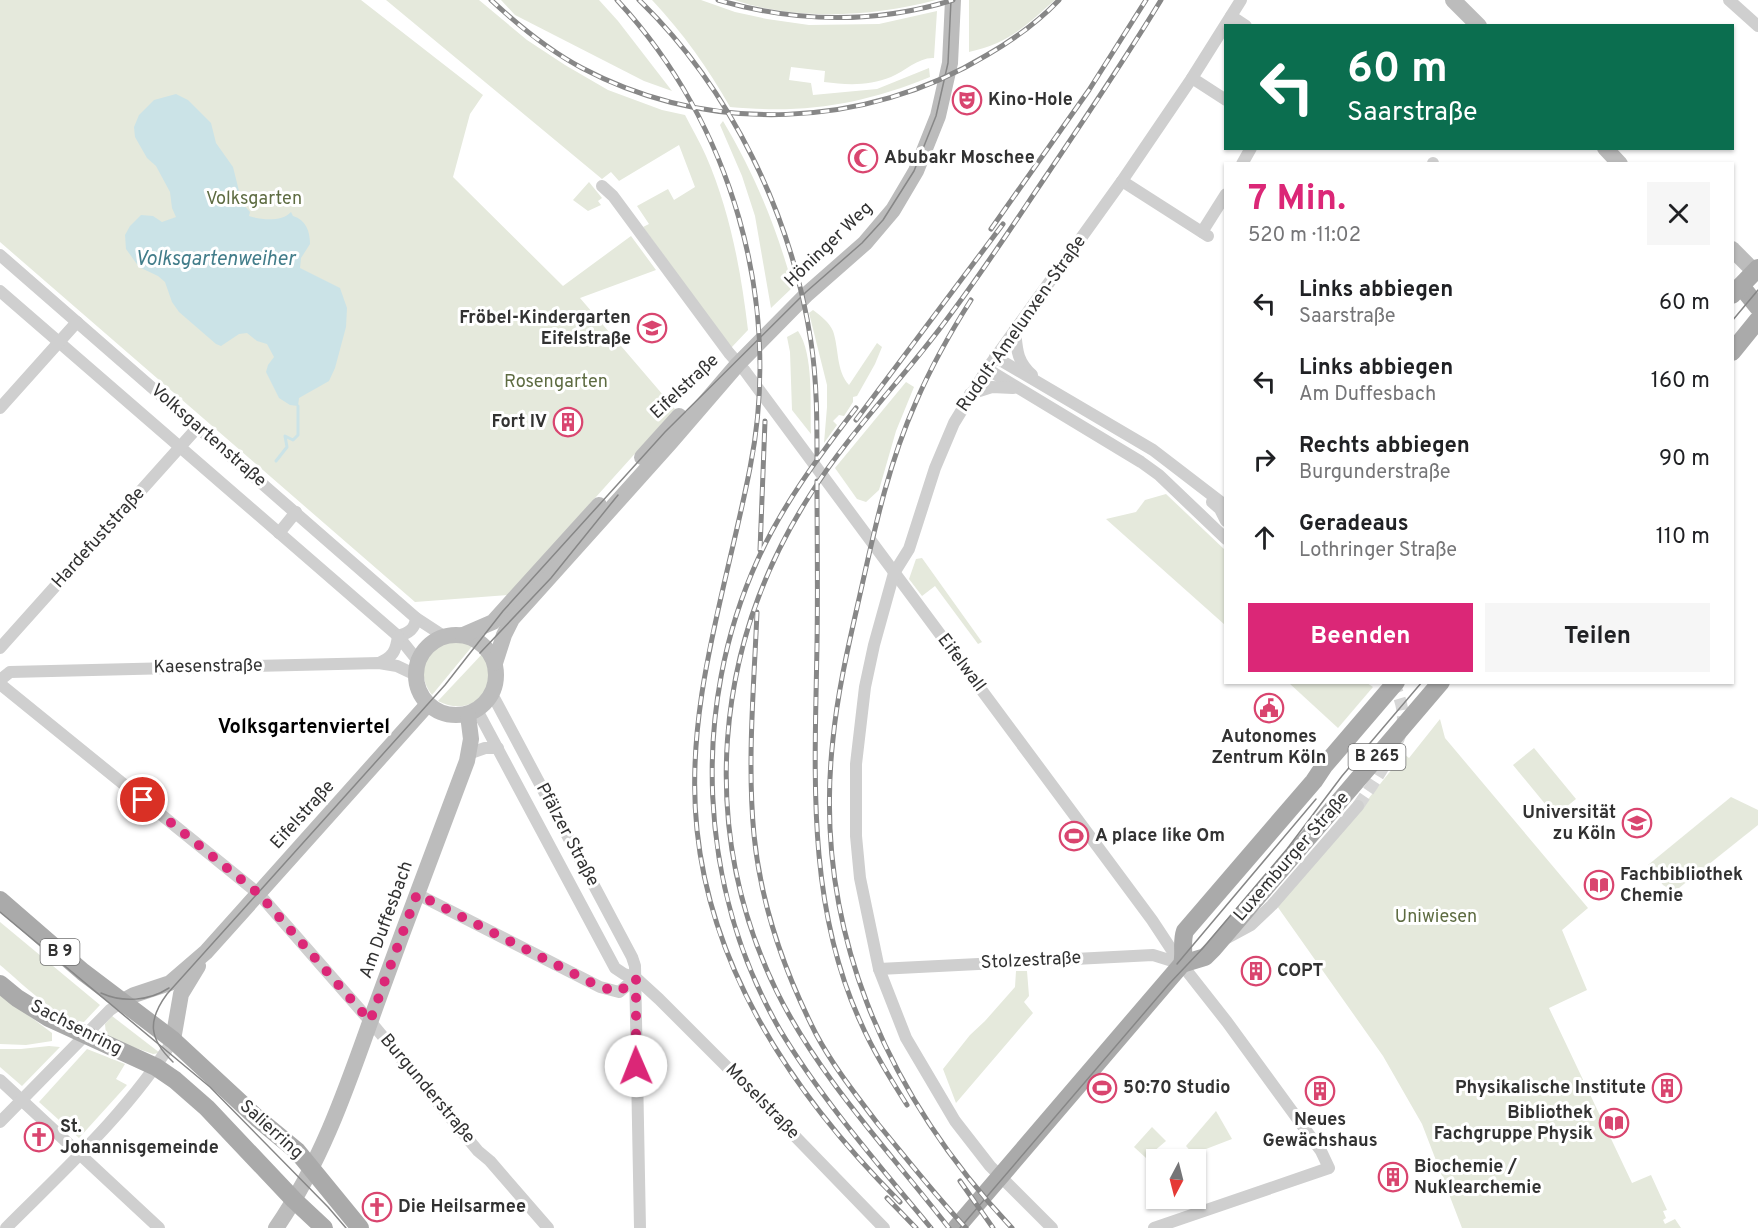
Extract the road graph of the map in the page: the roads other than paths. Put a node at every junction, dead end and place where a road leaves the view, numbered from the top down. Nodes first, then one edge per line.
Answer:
1 (953, 0) edge
2 (1241, 0) edge
3 (1453, 0) edge
4 (1729, 0) edge
5 (1231, 16) junction
6 (1226, 24) edge
7 (1243, 24) edge
8 (1477, 24) edge
9 (1758, 26) edge
10 (1224, 27) edge
11 (1192, 78) junction
12 (1224, 99) edge
13 (1607, 150) edge
14 (1618, 162) edge
15 (1122, 181) junction
16 (602, 186) dead end
17 (1224, 198) edge
18 (0, 255) edge
19 (1749, 264) edge
20 (1739, 286) edge
21 (0, 291) edge
22 (1758, 308) edge
23 (1758, 320) edge
24 (77, 322) junction
25 (1015, 329) junction
26 (59, 341) junction
27 (1758, 343) edge
28 (1734, 350) edge
29 (1734, 351) edge
30 (995, 357) junction
31 (738, 364) junction
32 (987, 369) junction
33 (1039, 382) junction
34 (1026, 393) junction
35 (970, 394) junction
36 (0, 408) edge
37 (197, 428) junction
38 (1120, 431) junction
39 (1105, 441) junction
40 (180, 448) junction
41 (1150, 449) junction
42 (1142, 462) junction
43 (1198, 485) junction
44 (1224, 504) edge
45 (296, 512) junction
46 (1224, 517) edge
47 (279, 533) junction
48 (1224, 537) edge
49 (894, 573) junction
50 (416, 618) junction
51 (463, 635) junction
52 (398, 636) junction
53 (445, 637) junction
54 (0, 648) edge
55 (379, 663) junction
56 (495, 663) junction
57 (417, 668) junction
58 (0, 682) edge
59 (1377, 684) edge
60 (1394, 684) edge
61 (1439, 684) edge
62 (492, 694) junction
63 (1380, 701) junction
64 (428, 704) junction
65 (472, 712) junction
66 (498, 748) junction
67 (468, 754) junction
68 (1358, 806) tunnel mouth
69 (259, 894) junction
70 (417, 894) junction
71 (0, 900) edge
72 (1218, 943) junction
73 (206, 952) junction
74 (1182, 964) junction
75 (879, 969) junction
76 (636, 978) junction
77 (0, 984) edge
78 (124, 1001) junction
79 (370, 1021) junction
80 (84, 1036) junction
81 (173, 1040) junction
82 (156, 1067) junction
83 (0, 1080) edge
84 (23, 1099) junction
85 (0, 1122) edge
86 (80, 1154) junction
87 (312, 1167) junction
88 (1001, 1177) junction
89 (294, 1200) junction
90 (6, 1228) edge
91 (159, 1228) edge
92 (276, 1228) edge
93 (324, 1228) edge
94 (360, 1228) edge
95 (548, 1228) edge
96 (640, 1228) edge
97 (885, 1228) edge
98 (956, 1228) edge
99 (1052, 1228) edge
100 (1154, 1228) edge

1 - 31 street, Höninger Weg
2 - 5 street, Rudolf-Amelunxen-Straße
3 - 8 street
4 - 9 street
5 - 6 street, Rudolf-Amelunxen-Straße
5 - 7 street
10 - 11 street, Rudolf-Amelunxen-Straße
11 - 12 street
11 - 15 street, Rudolf-Amelunxen-Straße
13 - 14 street
15 - 17 street
15 - 25 street, Rudolf-Amelunxen-Straße
16 - 31 street, Eifelwall
18 - 24 street, Volksgartenstraße
19 - 20 main road
20 - 22 main road
21 - 26 street, Volksgartenstraße
23 - 28 main road
24 - 26 street
24 - 37 street, Volksgartenstraße
25 - 30 street, Rudolf-Amelunxen-Straße
25 - 33 street
26 - 36 street
26 - 40 street, Volksgartenstraße
27 - 29 main road
30 - 32 street, Rudolf-Amelunxen-Straße
30 - 33 street
31 - 49 street, Eifelwall
31 - 51 street, Eifelstraße
31 - 56 street, Eifelstraße
32 - 34 street
32 - 35 street, Rudolf-Amelunxen-Straße
33 - 38 street
34 - 35 street
34 - 39 street
35 - 49 street, Rudolf-Amelunxen-Straße
37 - 40 street, Hardefuststraße
37 - 45 street, Volksgartenstraße
38 - 39 street
38 - 41 street
39 - 42 street
40 - 47 street, Volksgartenstraße
40 - 54 street, Hardefuststraße
41 - 42 street
41 - 43 street
42 - 48 street
43 - 44 street
43 - 46 street
45 - 47 street
45 - 50 street, Volksgartenstraße
47 - 52 street, Volksgartenstraße
49 - 74 street, Eifelwall
49 - 75 street, Rudolf-Amelunxen-Straße
50 - 52 street
50 - 53 street, Volksgartenstraße
51 - 53 street
51 - 56 street
52 - 55 street
52 - 57 street, Volksgartenstraße
53 - 57 street
55 - 57 street, Kaesenstraße
55 - 58 street, Kaesenstraße
56 - 62 street
57 - 64 street
58 - 69 street, Burgunderstraße
59 - 63 main road
60 - 63 main road, Luxemburger Straße / B 265
61 - 72 main road, Luxemburger Straße / B 265
62 - 65 street
62 - 76 street, Pfälzer Straße
63 - 74 main road, Luxemburger Straße / B 265
64 - 65 street
64 - 69 street, Eifelstraße
65 - 66 street, Pfälzer Straße
65 - 67 street, Am Duffesbach
66 - 67 street
66 - 76 street, Pfälzer Straße
67 - 70 street, Am Duffesbach
68 - 72 street
69 - 73 street, Eifelstraße
69 - 79 street, Burgunderstraße
70 - 76 street
70 - 79 street, Am Duffesbach
71 - 78 main road, B 9
72 - 74 main road, Luxemburger Straße / B 265
73 - 78 street, Eifelstraße
73 - 81 street, Eifelstraße
74 - 75 street, Stolzestraße
74 - 88 main road, Luxemburger Straße / B 265
74 - 100 street, Eifelwall
75 - 88 street, Rudolf-Amelunxen-Straße
76 - 96 street, Pfälzer Straße
76 - 97 street, Moselstraße
77 - 80 main road, Sachsenring
78 - 80 street
78 - 81 main road, B 9
79 - 87 street, Am Duffesbach
79 - 95 street, Burgunderstraße
80 - 82 main road, Sachsenring
80 - 84 street
81 - 82 street
81 - 87 main road, Salierring / B 9
82 - 86 street
82 - 89 main road, Salierring
83 - 84 street
84 - 85 street
84 - 86 street
86 - 90 street
86 - 91 street
87 - 89 street, Am Duffesbach
87 - 94 main road, Salierring / B 9
88 - 98 main road, Luxemburger Straße / B 265
88 - 99 street, Rudolf-Amelunxen-Straße
89 - 92 street, Am Duffesbach
89 - 93 main road, Salierring

